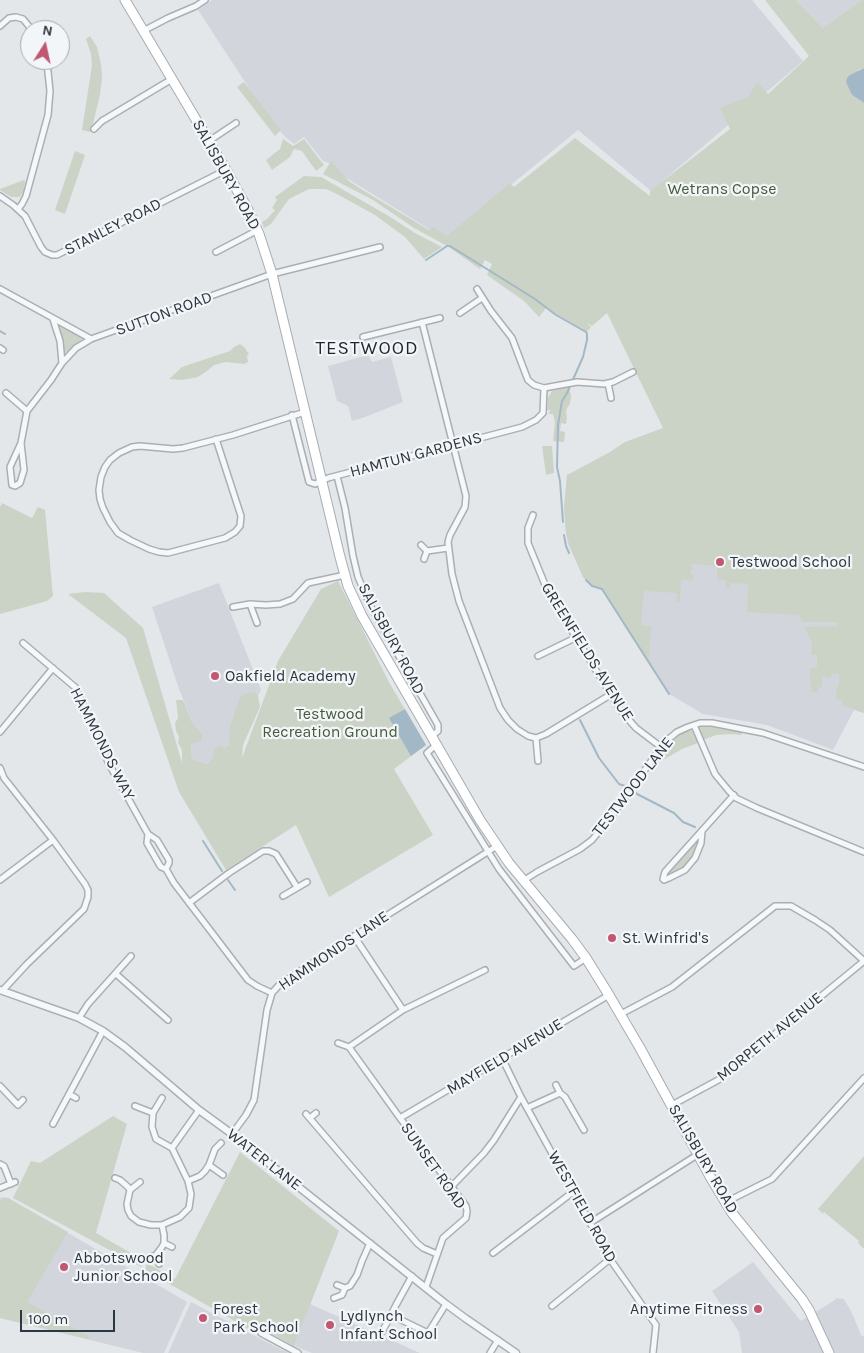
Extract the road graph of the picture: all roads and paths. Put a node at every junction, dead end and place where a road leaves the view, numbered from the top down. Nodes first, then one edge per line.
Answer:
1 (125, 0) edge
2 (205, 0) edge
3 (24, 20) edge
4 (0, 26) edge
5 (143, 31) junction
6 (48, 70) edge
7 (172, 79) junction
8 (236, 123) dead end
9 (94, 129) dead end
10 (209, 141) junction
11 (226, 170) junction
12 (0, 196) edge
13 (18, 209) junction
14 (258, 230) junction
15 (380, 247) dead end
16 (216, 252) dead end
17 (272, 274) junction
18 (0, 289) edge
19 (477, 289) dead end
20 (482, 298) junction
21 (460, 312) dead end
22 (440, 318) dead end
23 (53, 319) junction
24 (422, 322) junction
25 (363, 336) dead end
26 (91, 340) junction
27 (62, 363) junction
28 (633, 372) dead end
29 (608, 383) junction
30 (544, 388) junction
31 (6, 393) dead end
32 (611, 398) dead end
33 (27, 411) junction
34 (305, 412) junction
35 (292, 415) junction
36 (216, 439) junction
37 (21, 443) junction
38 (453, 445) junction
39 (337, 476) junction
40 (321, 481) junction
41 (533, 515) dead end
42 (421, 545) dead end
43 (448, 548) junction
44 (427, 551) junction
45 (424, 559) dead end
46 (345, 575) junction
47 (250, 604) junction
48 (233, 607) dead end
49 (257, 623) dead end
50 (576, 638) junction
51 (23, 643) dead end
52 (538, 656) dead end
53 (53, 668) junction
54 (610, 695) junction
55 (694, 725) junction
56 (0, 732) edge
57 (536, 738) junction
58 (434, 740) junction
59 (662, 748) junction
60 (538, 760) dead end
61 (864, 767) edge
62 (0, 768) edge
63 (734, 796) junction
64 (702, 831) junction
65 (148, 834) junction
66 (53, 840) junction
67 (497, 846) junction
68 (487, 852) junction
69 (864, 852) edge
70 (166, 869) junction
71 (0, 880) edge
72 (523, 881) junction
73 (307, 882) dead end
74 (297, 887) junction
75 (283, 896) dead end
76 (189, 903) junction
77 (354, 936) junction
78 (131, 956) dead end
79 (586, 958) junction
80 (864, 962) edge
81 (485, 970) dead end
82 (116, 974) junction
83 (1, 990) edge
84 (272, 993) junction
85 (609, 995) junction
86 (403, 1010) junction
87 (621, 1014) junction
88 (79, 1018) junction
89 (168, 1020) dead end
90 (103, 1031) junction
91 (338, 1043) dead end
92 (350, 1047) junction
93 (502, 1058) junction
94 (864, 1078) edge
95 (556, 1085) dead end
96 (0, 1086) edge
97 (560, 1093) junction
98 (69, 1094) junction
99 (520, 1097) junction
100 (76, 1098) dead end
101 (162, 1098) dead end
102 (23, 1100) dead end
103 (18, 1105) junction
104 (672, 1105) junction
105 (135, 1106) dead end
106 (527, 1108) junction
107 (13, 1110) dead end
108 (199, 1110) junction
109 (153, 1113) junction
110 (316, 1113) dead end
111 (400, 1118) junction
112 (53, 1124) dead end
113 (584, 1130) dead end
114 (232, 1134) junction
115 (221, 1143) dead end
116 (172, 1148) junction
117 (697, 1155) junction
118 (0, 1164) edge
119 (210, 1165) junction
120 (223, 1175) dead end
121 (115, 1178) dead end
122 (188, 1181) junction
123 (140, 1182) dead end
124 (451, 1187) junction
125 (0, 1188) edge
126 (130, 1190) junction
127 (573, 1192) junction
128 (726, 1202) junction
129 (590, 1223) junction
130 (162, 1225) junction
131 (164, 1243) junction
132 (370, 1243) junction
133 (172, 1246) dead end
134 (493, 1253) dead end
135 (437, 1254) junction
136 (156, 1255) junction
137 (148, 1258) dead end
138 (610, 1259) junction
139 (159, 1264) dead end
140 (412, 1276) junction
141 (337, 1285) dead end
142 (426, 1287) junction
143 (345, 1288) junction
144 (334, 1298) dead end
145 (446, 1304) junction
146 (552, 1306) dead end
147 (390, 1315) junction
148 (382, 1332) dead end
149 (261, 1333) dead end
150 (498, 1340) junction
151 (298, 1353) edge
152 (490, 1353) edge
153 (516, 1353) edge
154 (653, 1353) edge
155 (829, 1353) edge

1 - 5 main road, SALISBURY ROAD
2 - 5 street
3 - 4 street
5 - 7 main road, SALISBURY ROAD
6 - 13 street
7 - 9 street
7 - 10 main road, SALISBURY ROAD
8 - 10 street
10 - 11 main road, SALISBURY ROAD
11 - 13 street, STANLEY ROAD
11 - 14 main road, SALISBURY ROAD
12 - 13 street
14 - 16 street
14 - 17 main road, SALISBURY ROAD
15 - 17 street, SUTTON ROAD
17 - 26 street, SUTTON ROAD
17 - 34 main road, SALISBURY ROAD
18 - 23 street
19 - 20 street
20 - 21 street
20 - 30 street
22 - 24 street
23 - 26 street
23 - 27 street
24 - 25 street
24 - 38 street
26 - 27 street, SUTTON ROAD
27 - 33 street, SUTTON ROAD
28 - 29 street
29 - 30 street
29 - 32 street
30 - 38 street, HAMTUN GARDENS
31 - 33 street
33 - 37 street
34 - 35 street
34 - 40 main road, SALISBURY ROAD
35 - 36 street
35 - 40 street
36 - 36 street
37 - 37 street
38 - 39 street, HAMTUN GARDENS
38 - 43 street
39 - 40 street, HAMTUN GARDENS
39 - 58 street, SALISBURY ROAD
40 - 46 main road, SALISBURY ROAD
41 - 50 street, GREENFIELDS AVENUE
42 - 44 street
43 - 44 street
43 - 57 street
44 - 45 street
46 - 47 street
46 - 58 main road, SALISBURY ROAD
47 - 48 street
47 - 49 street
50 - 52 street
50 - 54 street, GREENFIELDS AVENUE
51 - 53 street, HAMMONDS WAY
53 - 56 street
53 - 65 street, HAMMONDS WAY
54 - 57 street
54 - 59 street, GREENFIELDS AVENUE
55 - 59 street, TESTWOOD LANE
55 - 61 street, TESTWOOD LANE
55 - 63 street
57 - 60 street
58 - 67 main road, SALISBURY ROAD
58 - 68 street, SALISBURY ROAD
59 - 72 street, TESTWOOD LANE
62 - 66 street
63 - 64 street
63 - 69 street
64 - 64 street
65 - 70 street, HAMMONDS WAY
65 - 70 street, HAMMONDS WAY
66 - 71 street
66 - 83 street
67 - 68 street, HAMMONDS LANE
67 - 72 main road, SALISBURY ROAD
68 - 77 street, HAMMONDS LANE
68 - 79 street, SALISBURY ROAD
70 - 76 street, HAMMONDS WAY
72 - 79 main road, SALISBURY ROAD
73 - 74 street
74 - 75 street
74 - 76 street
76 - 84 street, HAMMONDS WAY
77 - 84 street, HAMMONDS LANE
77 - 86 street
78 - 82 street
79 - 85 main road, SALISBURY ROAD
80 - 87 street
80 - 104 street, MORPETH AVENUE
81 - 86 street
82 - 88 street
82 - 89 street
83 - 88 street, WATER LANE
84 - 114 street, HAMMONDS LANE
85 - 87 main road, SALISBURY ROAD
85 - 93 street, MAYFIELD AVENUE
86 - 92 street
87 - 104 main road, SALISBURY ROAD
88 - 90 street, WATER LANE
90 - 98 street
90 - 108 street, WATER LANE
91 - 92 street
92 - 111 street, SUNSET ROAD
93 - 99 street, WESTFIELD ROAD
93 - 111 street, MAYFIELD AVENUE
94 - 128 street
95 - 97 street
96 - 103 street
97 - 106 street
97 - 113 street
98 - 100 street
98 - 112 street
99 - 106 street, WESTFIELD ROAD
99 - 124 street
101 - 109 street
102 - 103 street
103 - 107 street
104 - 117 main road, SALISBURY ROAD
105 - 109 street
106 - 127 street, WESTFIELD ROAD
108 - 114 street, WATER LANE
108 - 116 street
109 - 116 street
110 - 135 street
111 - 124 street, SUNSET ROAD
114 - 132 street, WATER LANE
115 - 119 street
116 - 122 street
117 - 128 main road, SALISBURY ROAD
117 - 129 street
118 - 125 street
119 - 120 street
119 - 122 street
121 - 126 street
122 - 130 street
123 - 126 street
124 - 135 street, SUNSET ROAD
126 - 130 street
127 - 129 street, WESTFIELD ROAD
127 - 134 street
128 - 155 main road, SALISBURY ROAD
129 - 138 street, WESTFIELD ROAD
130 - 131 street
131 - 133 street
131 - 136 street
132 - 140 street, WATER LANE
132 - 143 street
135 - 142 street, SUNSET ROAD
136 - 137 street
136 - 139 street
138 - 146 street
138 - 154 street, WESTFIELD ROAD
140 - 142 street, WATER LANE
140 - 147 street
141 - 143 street
142 - 145 street, WATER LANE
143 - 144 street
145 - 147 street
145 - 150 street, WATER LANE
147 - 148 street
149 - 151 street
150 - 152 street
150 - 153 street, WATER LANE

